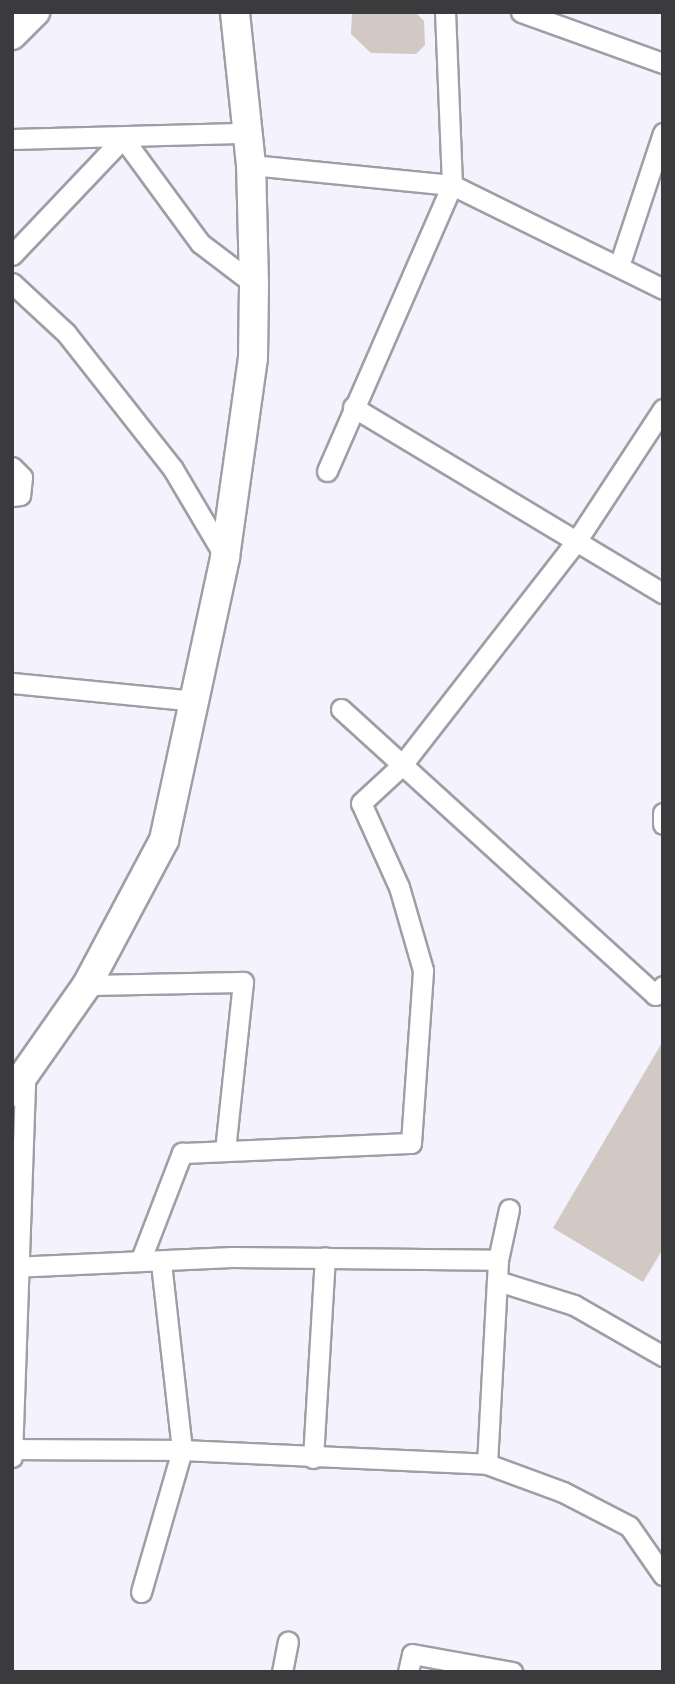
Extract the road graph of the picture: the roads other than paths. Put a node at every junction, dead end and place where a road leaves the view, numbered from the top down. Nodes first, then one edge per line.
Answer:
1 (35, 12) edge
2 (235, 12) edge
3 (446, 12) edge
4 (521, 12) edge
5 (562, 19) edge
6 (12, 35) edge
7 (663, 63) edge
8 (249, 133) junction
9 (663, 133) edge
10 (123, 138) junction
11 (12, 139) edge
12 (251, 165) junction
13 (452, 185) junction
14 (12, 255) edge
15 (626, 266) junction
16 (663, 277) edge
17 (12, 283) edge
18 (254, 284) junction
19 (663, 289) edge
20 (354, 407) junction
21 (663, 409) edge
22 (12, 467) edge
23 (327, 471) dead end
24 (12, 496) edge
25 (577, 540) junction
26 (225, 557) junction
27 (663, 593) edge
28 (12, 683) edge
29 (195, 701) junction
30 (341, 709) dead end
31 (402, 765) junction
32 (663, 813) edge
33 (663, 824) edge
34 (87, 985) junction
35 (663, 986) edge
36 (19, 1084) edge
37 (225, 1150) junction
38 (509, 1209) dead end
39 (325, 1257) junction
40 (141, 1259) junction
41 (498, 1260) junction
42 (161, 1263) junction
43 (15, 1267) edge
44 (501, 1282) junction
45 (663, 1356) edge
46 (13, 1449) edge
47 (182, 1450) junction
48 (12, 1458) edge
49 (313, 1458) junction
50 (487, 1464) junction
51 (663, 1575) edge
52 (141, 1592) dead end
53 (288, 1642) dead end
54 (282, 1672) edge
55 (408, 1672) edge
56 (512, 1672) edge

1 - 6 street
2 - 8 street
3 - 13 street
4 - 5 street
5 - 7 street
8 - 10 street
8 - 12 street
9 - 15 street
10 - 11 street
10 - 14 street
10 - 18 street
12 - 13 street
12 - 18 street
13 - 15 street
13 - 20 street
15 - 16 street
15 - 19 street
17 - 26 street
18 - 26 street
20 - 23 street
20 - 25 street
21 - 25 street
22 - 24 street
25 - 27 street
25 - 31 street
26 - 29 street
28 - 29 street
29 - 34 street
30 - 31 street
31 - 35 street
31 - 37 street
32 - 33 street
34 - 36 street
34 - 37 street
36 - 43 street
37 - 40 street
38 - 41 street
39 - 41 street
39 - 42 street
39 - 49 street
40 - 42 street
40 - 43 street
41 - 44 street
42 - 47 street
43 - 46 street
44 - 45 street
44 - 50 street
46 - 47 street
46 - 48 street
47 - 49 street
47 - 52 street
49 - 50 street
50 - 51 street
53 - 54 street
55 - 56 street

